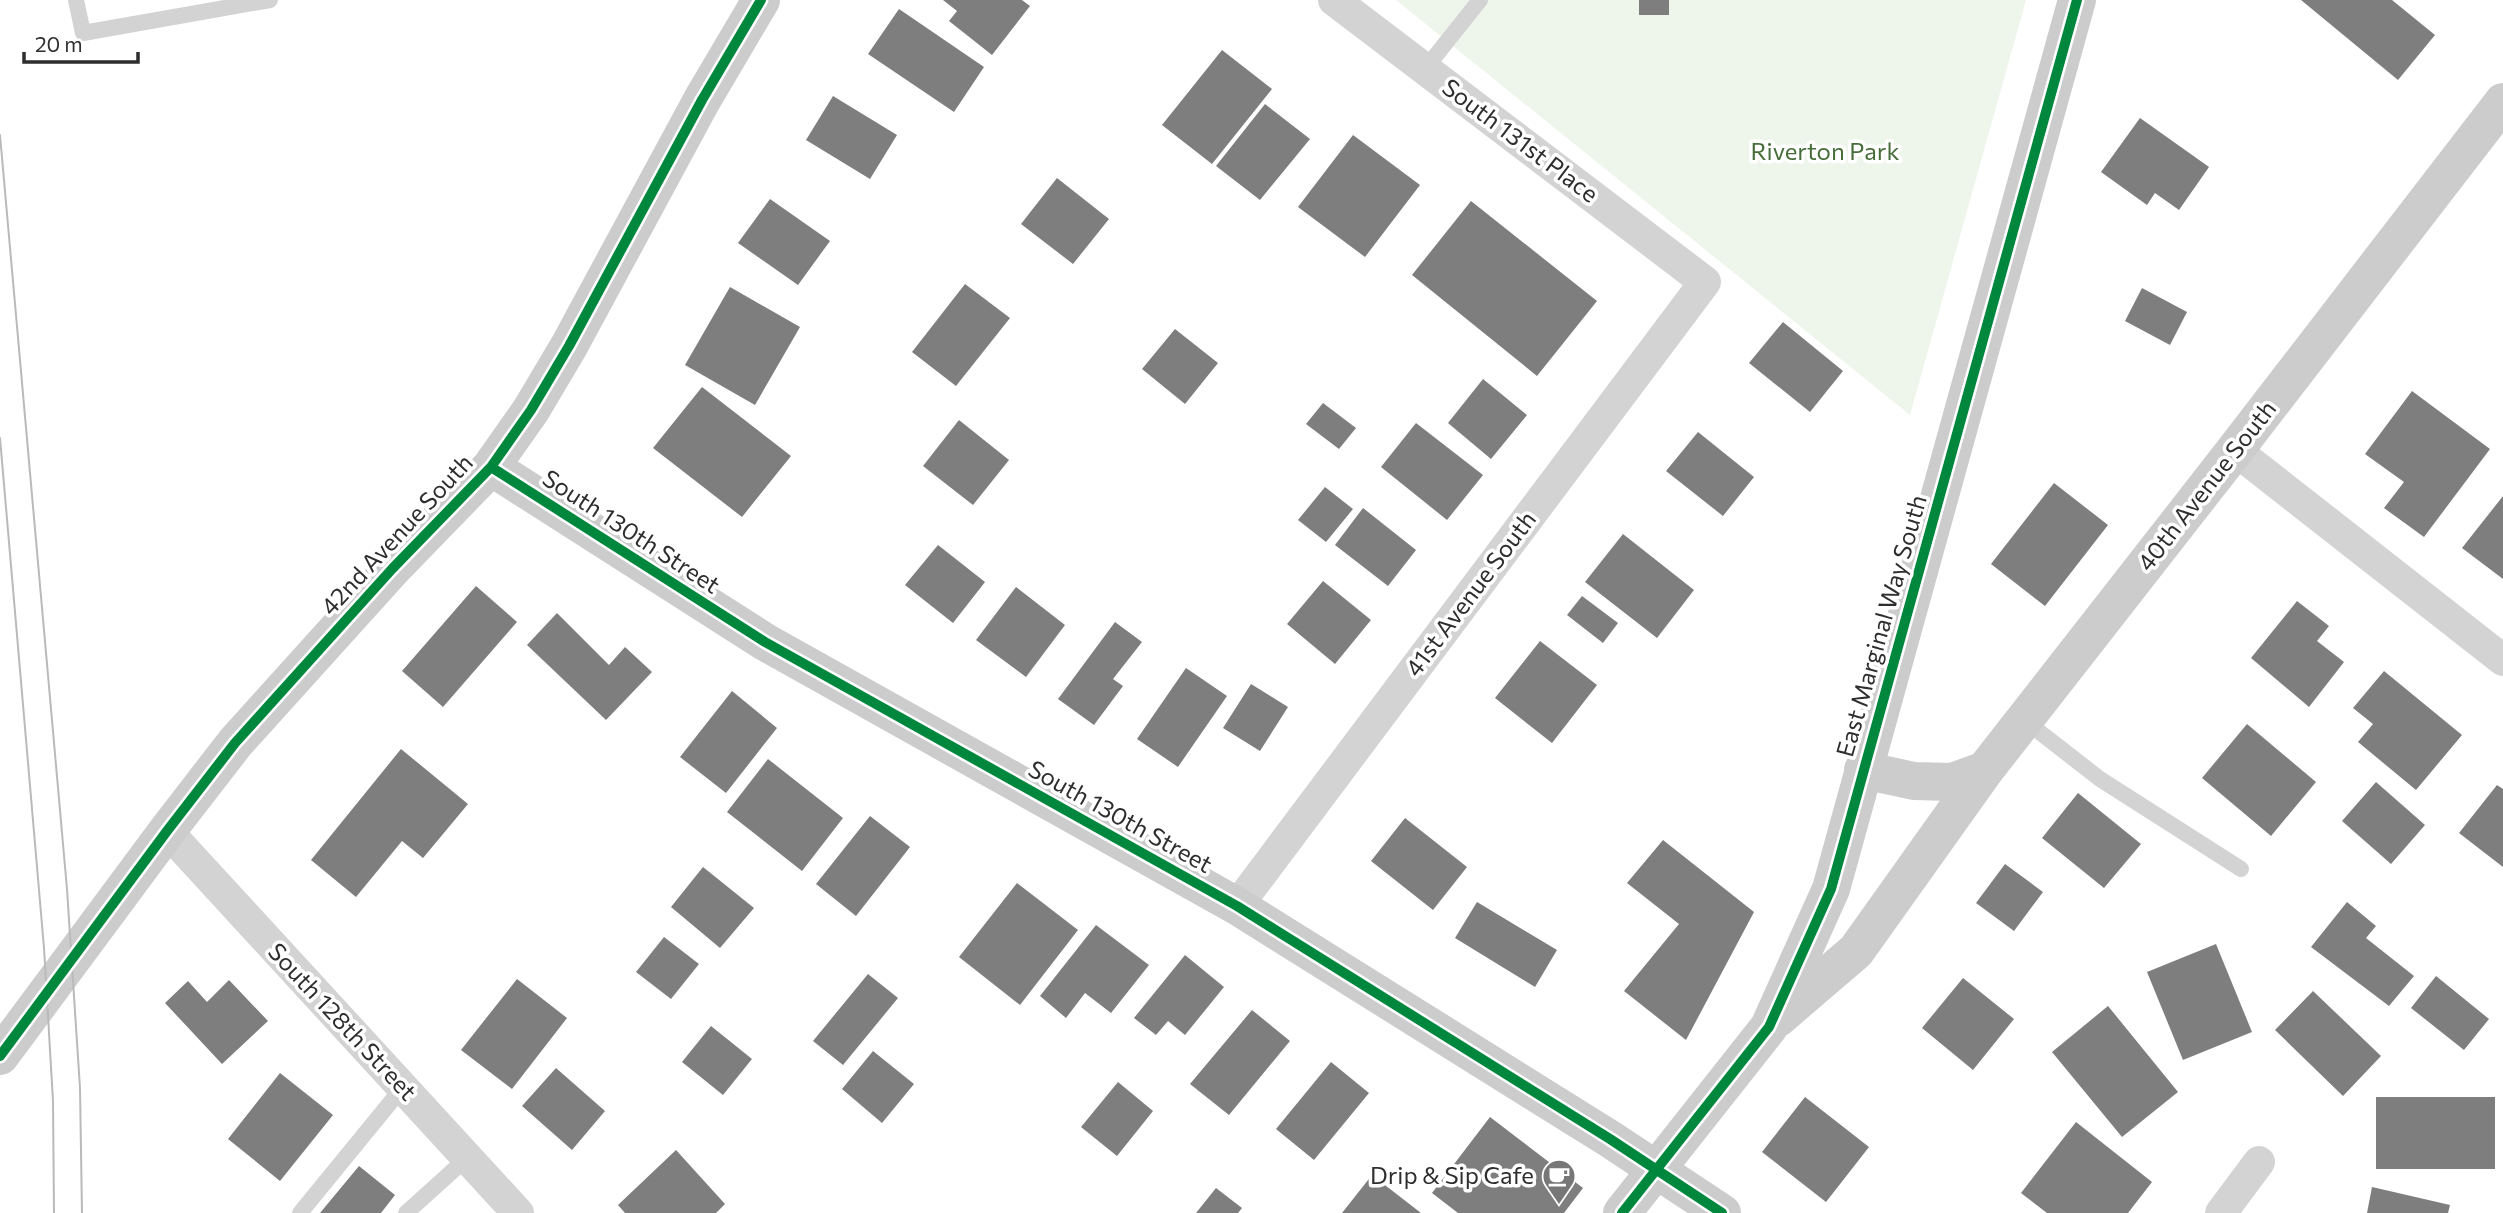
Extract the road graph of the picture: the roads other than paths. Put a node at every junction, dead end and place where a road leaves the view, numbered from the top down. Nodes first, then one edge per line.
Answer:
1 (76, 0) edge
2 (270, 0) edge
3 (761, 0) edge
4 (1334, 0) edge
5 (1480, 0) edge
6 (2077, 0) edge
7 (1425, 69) junction
8 (2503, 102) edge
9 (1705, 282) joint
10 (2235, 450) junction
11 (491, 467) junction
12 (2503, 660) edge
13 (2024, 720) junction
14 (1863, 770) junction
15 (1984, 770) junction
16 (167, 831) junction
17 (2241, 869) dead end
18 (1237, 906) junction
19 (1769, 1027) junction
20 (0, 1056) edge
21 (403, 1087) junction
22 (467, 1158) junction
23 (2259, 1163) dead end
24 (1657, 1169) junction
25 (300, 1213) edge
26 (406, 1213) edge
27 (518, 1213) edge
28 (1622, 1213) edge
29 (1722, 1213) edge
30 (2221, 1213) edge

1 - 2 lane
3 - 11 street, 42nd Avenue South
4 - 7 street, South 131st Place
5 - 7 lane
6 - 14 street, East Marginal Way South
7 - 9 street, South 131st Place
8 - 10 street, 40th Avenue South
9 - 18 street, 41st Avenue South
10 - 12 street
10 - 13 street, 40th Avenue South
11 - 16 street, 42nd Avenue South
11 - 18 street, South 130th Street
13 - 15 street, 40th Avenue South
13 - 17 lane
14 - 15 street
14 - 19 street, East Marginal Way South
15 - 19 street, 40th Avenue South
16 - 20 street, 42nd Avenue South
16 - 21 street, South 128th Street
18 - 24 street, South 130th Street
19 - 24 street, East Marginal Way South
21 - 22 street, South 128th Street
21 - 25 lane
22 - 26 lane
22 - 27 street, South 128th Street
23 - 30 street
24 - 28 street, East Marginal Way South
24 - 29 street, South 130th Street

